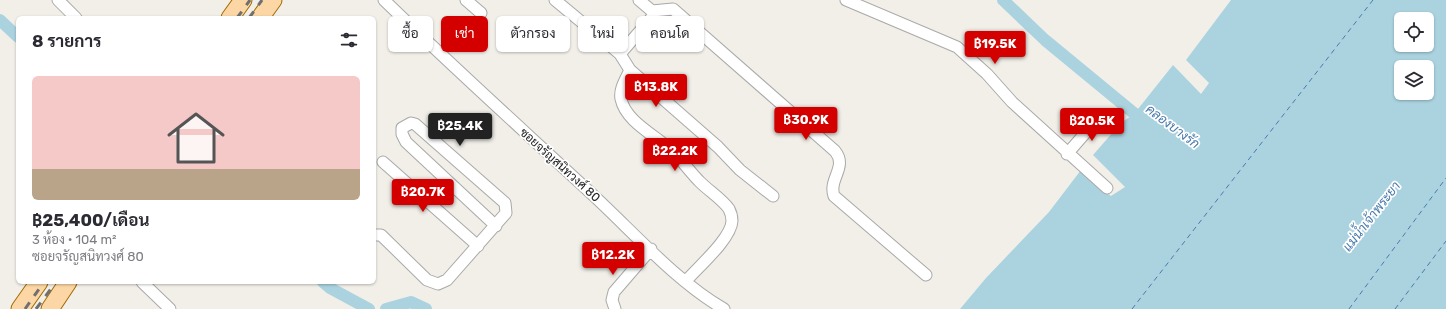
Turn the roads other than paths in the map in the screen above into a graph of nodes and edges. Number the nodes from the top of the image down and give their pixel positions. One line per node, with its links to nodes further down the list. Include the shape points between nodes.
1 (58, 0): 11 (street)
2 (243, 0): 12 (main road)
3 (273, 0): 13 (main road)
4 (384, 0): 24 (street, ซอยจรัญสนิทวงศ์ 80)
5 (466, 0): 10 (street)
6 (556, 0): 14 (street)
7 (639, 0): 9 (street)
8 (846, 0): 17 (street, via 957,47)
9 (652, 11): 14 (street, via 653,16 649,22); 25 (street, via 673,9 835,151 840,162 832,191 834,196)
10 (481, 13)
11 (74, 16)
12 (231, 16)
13 (261, 16)
14 (620, 54): 15 (street)
15 (630, 70): 20 (street, via 718,147 740,170); 26 (street, via 620,97 625,110 672,151 728,208 731,215 729,231)
16 (1101, 115): 17 (street)
17 (1067, 154): 19 (street)
18 (383, 162): 23 (street)
19 (1107, 188)
20 (773, 196)
21 (496, 226): 21 (street, via 506,213 505,203 415,124 405,125 402,134 406,142); 23 (street)
22 (376, 235): 23 (street, via 381,235 427,280 438,284 447,280)
23 (478, 246)
24 (651, 249): 26 (street, ซอยจรัญสนิทวงศ์ 80); 33 (street, via 614,292 612,300)
25 (926, 275)
26 (686, 281): 34 (street, ซอยจรัญสนิทวงศ์ 80)
27 (38, 284): 30 (main road)
28 (67, 284): 31 (main road)
29 (144, 284): 32 (street)
30 (20, 309)
31 (50, 309)
32 (170, 309)
33 (615, 309)
34 (724, 309)

